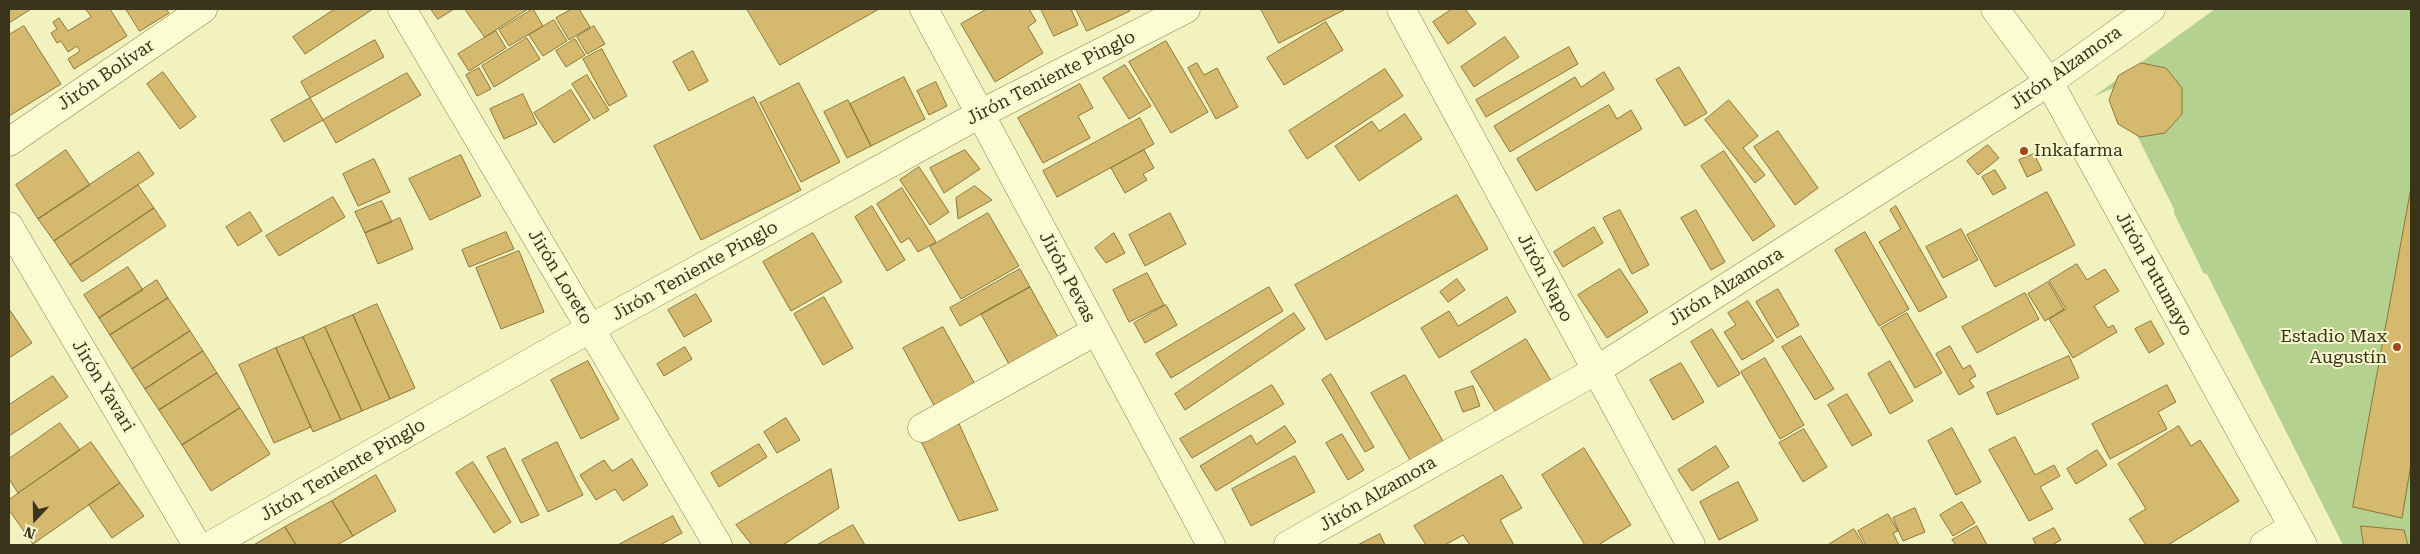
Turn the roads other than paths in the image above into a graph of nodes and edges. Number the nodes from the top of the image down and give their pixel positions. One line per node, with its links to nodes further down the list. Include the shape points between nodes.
1 (203, 9): 10 (street, Jirón Bolívar)
2 (402, 9): 12 (street, Jirón Loreto)
3 (924, 9): 9 (street, Jirón Pevas)
4 (1186, 9): 9 (street, Jirón Teniente Pinglo)
5 (1400, 9): 14 (street, Jirón Napo)
6 (1995, 9): 8 (street, Jirón Putumayo)
7 (2150, 9): 8 (street, Jirón Alzamora)
8 (2049, 82): 14 (street, Jirón Alzamora); 16 (street, Jirón Putumayo)
9 (980, 114): 12 (street, Jirón Teniente Pinglo); 13 (street, Jirón Pevas)
10 (9, 142)
11 (9, 226): 17 (street, Jirón Yavari)
12 (591, 328): 18 (street, Jirón Teniente Pinglo); 19 (street, Jirón Loreto)
13 (1096, 331): 15 (street); 20 (street, Jirón Pevas)
14 (1595, 371): 21 (street, Jirón Alzamora); 22 (street, Jirón Napo)
15 (922, 428)
16 (2298, 536): 23 (street)
17 (197, 545)
18 (211, 545)
19 (718, 545)
20 (1211, 545)
21 (1288, 545)
22 (1691, 545)
23 (2264, 545)

